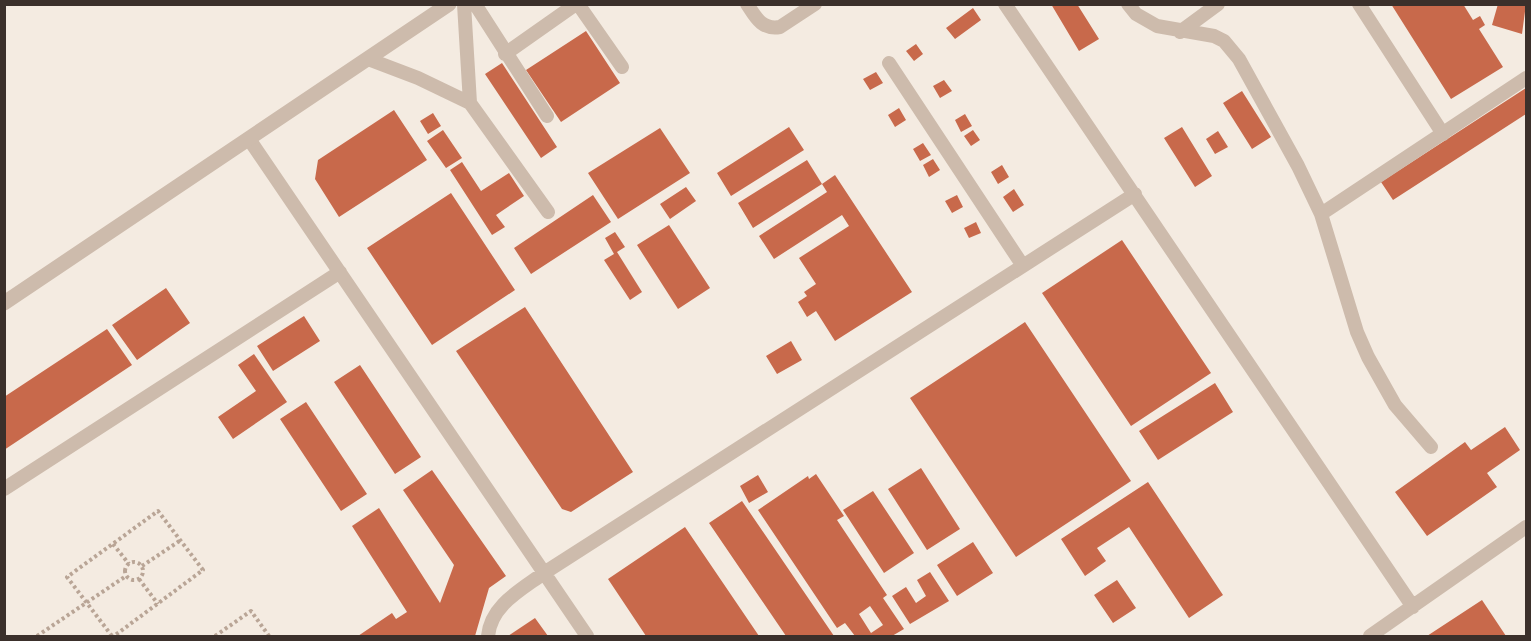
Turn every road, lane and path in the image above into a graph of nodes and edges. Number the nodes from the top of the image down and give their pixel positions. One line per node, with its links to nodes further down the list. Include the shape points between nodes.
1 (450, 4): 13 (street)
2 (465, 4): 17 (lane)
3 (475, 4): 12 (lane)
4 (577, 4): 12 (lane); 15 (lane)
5 (747, 4): 6 (lane, via 758,21 774,28)
6 (815, 4)
7 (1005, 4): 21 (lane)
8 (1128, 4): 11 (lane, via 1156,26)
9 (1218, 4): 11 (lane)
10 (1359, 4): 19 (lane)
11 (1180, 32): 23 (lane, via 1214,36 1233,49)
12 (505, 54): 18 (lane)
13 (368, 59): 17 (lane); 20 (street)
14 (889, 63): 24 (lane)
15 (622, 67)
16 (1527, 78): 19 (lane)
17 (470, 102): 22 (lane)
18 (547, 116)
19 (1443, 134): 23 (lane)
20 (249, 139): 25 (lane); 26 (street)
21 (1135, 194): 24 (lane); 39 (lane)
22 (548, 212)
23 (1321, 214): 27 (lane, via 1368,357 1395,405)
24 (1023, 266): 34 (lane)
25 (340, 272): 28 (lane); 34 (lane)
26 (4, 303)
27 (1431, 447)
28 (4, 489)
29 (1527, 528): 39 (lane)
30 (180, 540): 31 (path, via 158,511); 33 (path); 38 (path, via 203,570)
31 (113, 544): 32 (path); 37 (path, via 67,577)
32 (129, 564): 33 (path); 35 (path, via 125,567)
33 (142, 566): 36 (path)
34 (544, 573): 44 (lane, via 499,609); 45 (lane)
35 (126, 576): 36 (path); 37 (path)
36 (139, 579): 38 (path)
37 (87, 603): 40 (path); 41 (path)
38 (158, 604): 41 (path)
39 (1413, 607): 46 (lane)
40 (36, 636)
41 (113, 636)
42 (214, 636): 43 (path, via 251,611)
43 (269, 636)
44 (488, 636)
45 (587, 636)
46 (1370, 636)

